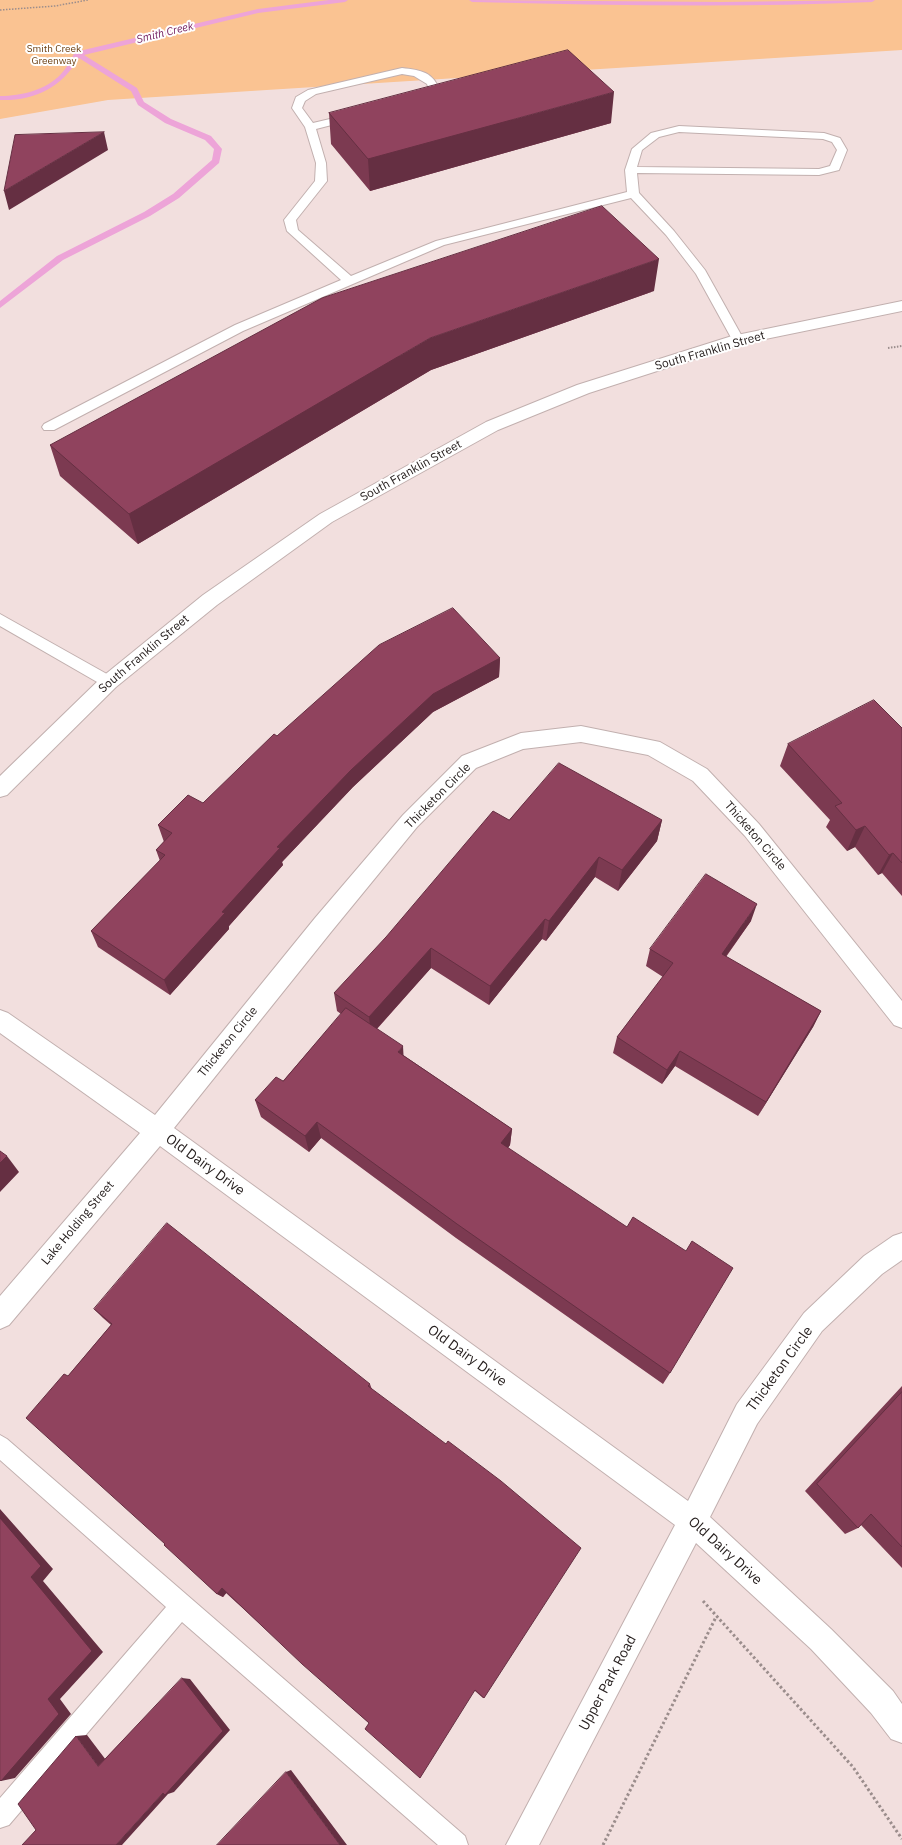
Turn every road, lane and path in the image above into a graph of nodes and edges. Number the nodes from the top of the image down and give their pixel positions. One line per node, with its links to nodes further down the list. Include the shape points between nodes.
1 (88, 0): 2 (path, via 36,9)
2 (0, 10)
3 (413, 103): 5 (lane, via 428,100 435,92 432,82 417,73 402,71 312,92 300,99 297,108)
4 (362, 115): 5 (lane)
5 (310, 127): 8 (lane, via 321,163 321,181 290,220 293,231)
6 (630, 170): 6 (lane, via 637,149 655,135 679,129 824,136 836,140 842,150 835,168 819,172); 7 (lane)
7 (634, 194): 8 (lane, via 440,243); 10 (lane, via 670,233 701,274)
8 (348, 281): 13 (lane, via 239,328)
9 (902, 306): 10 (street, South Franklin Street)
10 (738, 340): 15 (street, South Franklin Street, via 583,389 492,426 326,518 210,600)
11 (902, 346): 12 (path)
12 (888, 348)
13 (49, 427)
14 (0, 618): 15 (lane)
15 (109, 682): 16 (street, South Franklin Street)
16 (0, 789)
17 (902, 1018): 19 (street, Thicketon Circle, via 752,830 700,775 653,748 581,734 521,741 469,762 410,821)
18 (0, 1020): 19 (street, Old Dairy Drive)
19 (157, 1131): 21 (street, Lake Holding Street); 23 (street, Old Dairy Drive)
20 (902, 1245): 23 (street, Thicketon Circle, via 873,1265 814,1322 747,1414)
21 (0, 1316)
22 (0, 1446): 25 (lane)
23 (694, 1521): 27 (street, Old Dairy Drive, via 821,1639 882,1702); 31 (street, Upper Park Road)
24 (703, 1601): 26 (path)
25 (181, 1606): 28 (lane); 30 (lane)
26 (716, 1616): 29 (path, via 853,1767); 32 (path)
27 (902, 1728)
28 (0, 1816)
29 (902, 1839)
30 (456, 1845)
31 (522, 1845)
32 (603, 1845)

